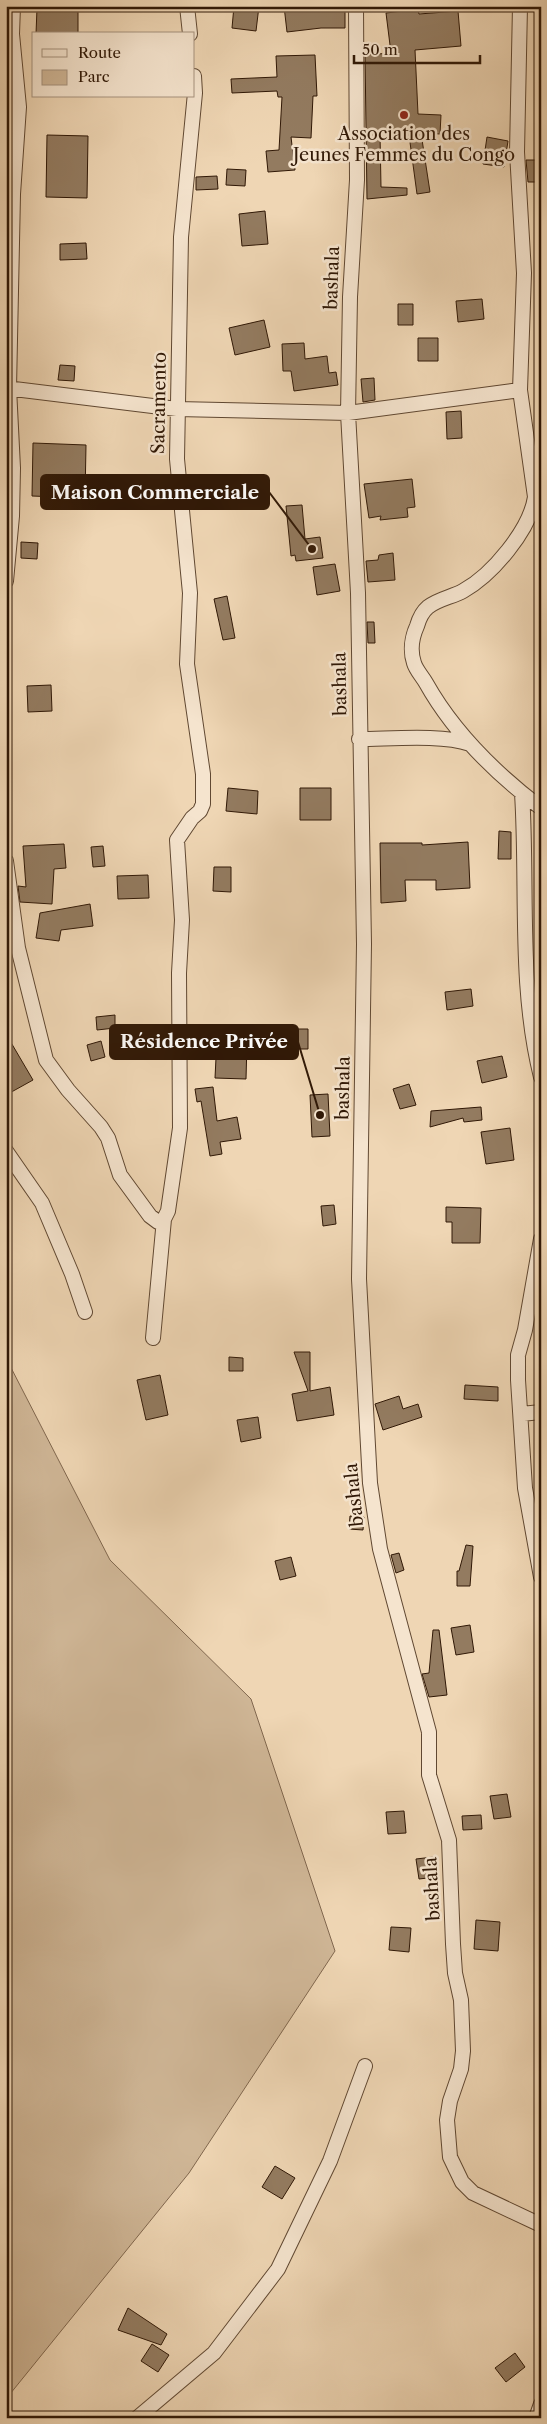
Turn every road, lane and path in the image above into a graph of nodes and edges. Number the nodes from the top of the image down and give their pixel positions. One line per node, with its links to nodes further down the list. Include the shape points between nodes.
1 (13, 6): 7 (street, via 12,34 19,106)
2 (187, 6): 5 (street)
3 (356, 6): 11 (street, bashala, via 357,180)
4 (520, 6): 9 (street, via 517,152 524,273)
5 (190, 32)
6 (195, 98): 10 (street, Sacramento, via 181,237)
7 (10, 192): 8 (street)
8 (8, 388): 10 (street); 13 (street, via 12,516)
9 (520, 390): 11 (street); 12 (street)
10 (177, 408): 11 (street); 21 (street, Sacramento, via 177,459 190,593 187,664 203,783 202,808 177,840 182,920 178,973 180,1128 168,1211)
11 (348, 413): 14 (street, bashala, via 358,593)
12 (538, 496): 15 (street, via 522,530 492,568 463,592 429,606 421,615 412,638 414,663 454,728)
13 (6, 582)
14 (359, 739): 15 (street, via 414,738 461,741); 29 (street, bashala, via 364,944 359,1279 370,1473 380,1549 429,1732 429,1776 448,1840 455,1973 462,2000 463,2032 461,2069 450,2101 447,2142 462,2182 473,2193)
15 (470, 745): 16 (street)
16 (522, 793): 17 (street); 19 (street, via 525,931 532,1042)
17 (541, 808)
18 (6, 861): 21 (street, via 18,948 46,1060 101,1127 120,1175 150,1216 158,1222)
19 (541, 1078)
20 (6, 1151): 23 (street, via 42,1203)
21 (164, 1219): 24 (street)
22 (541, 1239): 26 (street, via 518,1355)
23 (85, 1312)
24 (153, 1338)
25 (541, 1412): 26 (street)
26 (521, 1414): 27 (street, via 525,1488)
27 (541, 1577)
28 (365, 2066): 31 (street, via 330,2161 278,2269 214,2353)
29 (541, 2225)
30 (541, 2404): 32 (street)
31 (137, 2418)
32 (536, 2418)

